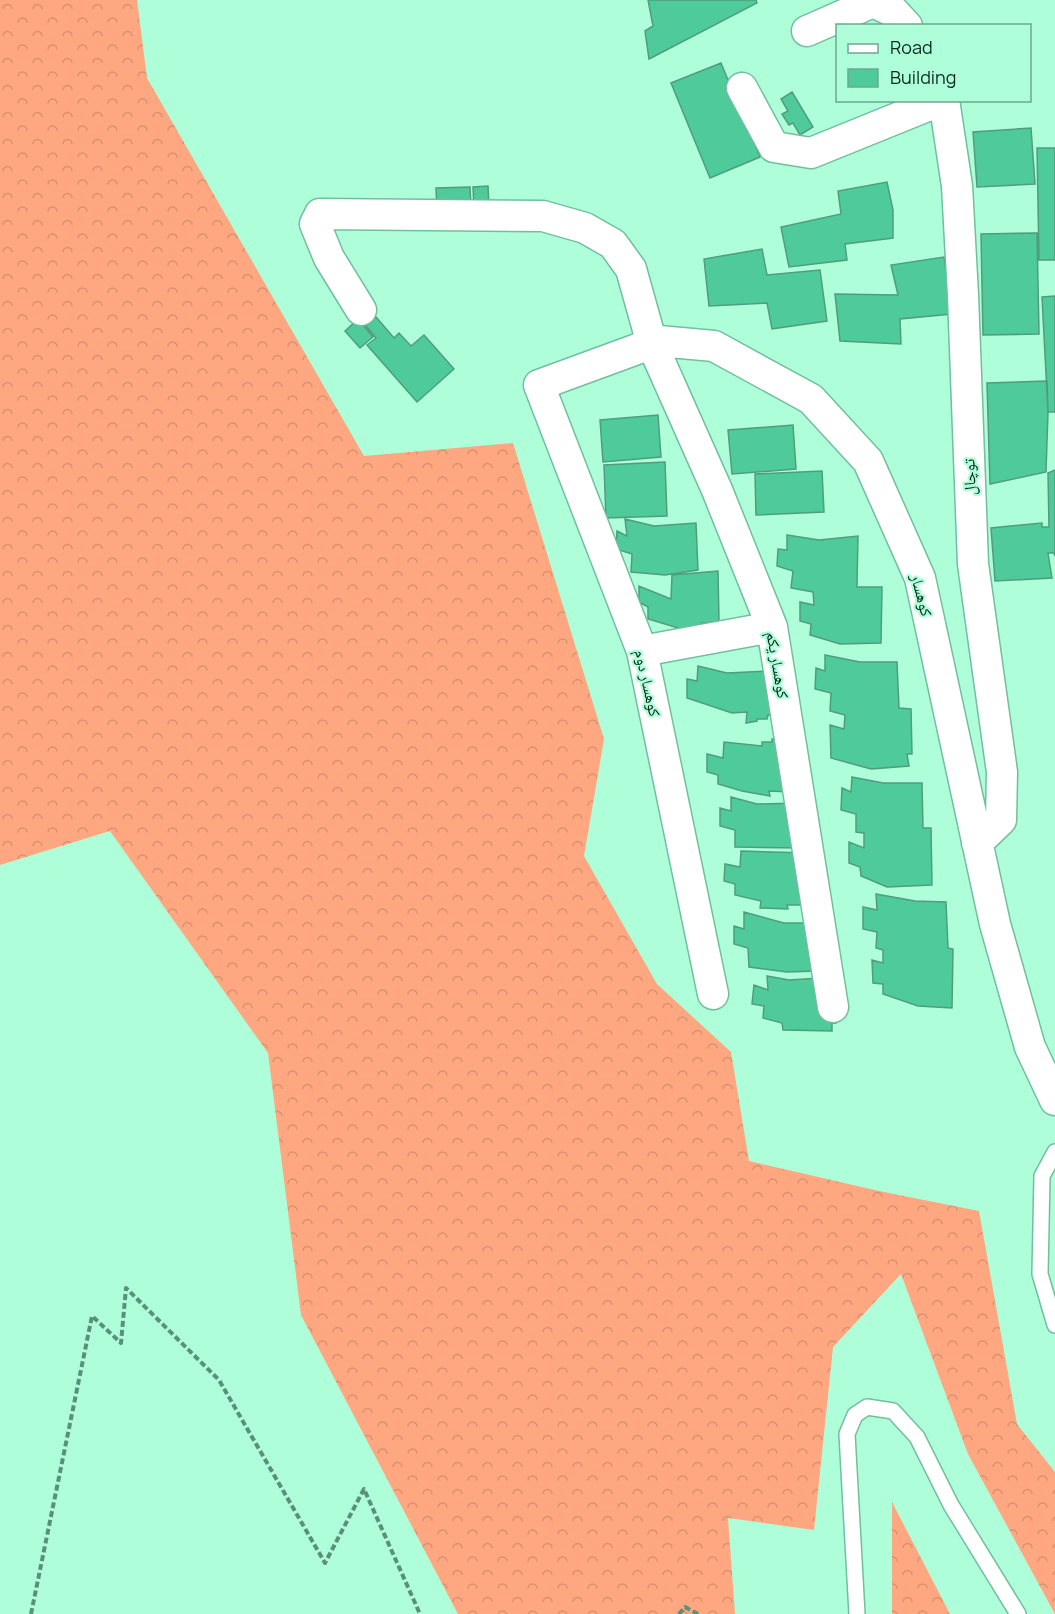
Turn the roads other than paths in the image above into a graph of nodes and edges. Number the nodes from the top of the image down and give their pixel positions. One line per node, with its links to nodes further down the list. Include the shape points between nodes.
1 (905, 24): 2 (street, via 894,12 873,2)
2 (807, 31)
3 (742, 88): 4 (street, توچال, via 774,147 811,153)
4 (938, 102)
5 (943, 102): 11 (street, توچال, via 957,186 972,564 1002,772 1001,820)
6 (361, 310): 7 (street, کوهسار یکم, via 329,258 315,224 320,214 543,216 585,228 613,244 631,269)
7 (652, 344): 8 (street, کوهسار); 9 (street, کوهسار یکم); 11 (street, کوهسار, via 659,341 714,346 763,372 811,399 868,461 920,578)
8 (539, 385): 10 (street, کوهسار دوم)
9 (772, 627): 10 (street); 13 (street, کوهسار یکم)
10 (642, 651): 12 (street, کوهسار دوم)
11 (977, 843): 14 (street, کوهسار, via 1030,1047)
12 (713, 994)
13 (833, 1007)
14 (1055, 1100)
15 (1055, 1152): 16 (lane, via 1042,1176 1040,1274)
16 (1055, 1325)
17 (857, 1614): 18 (lane, via 847,1434 855,1415 867,1407 893,1411 917,1437 951,1505)
18 (1018, 1614)

